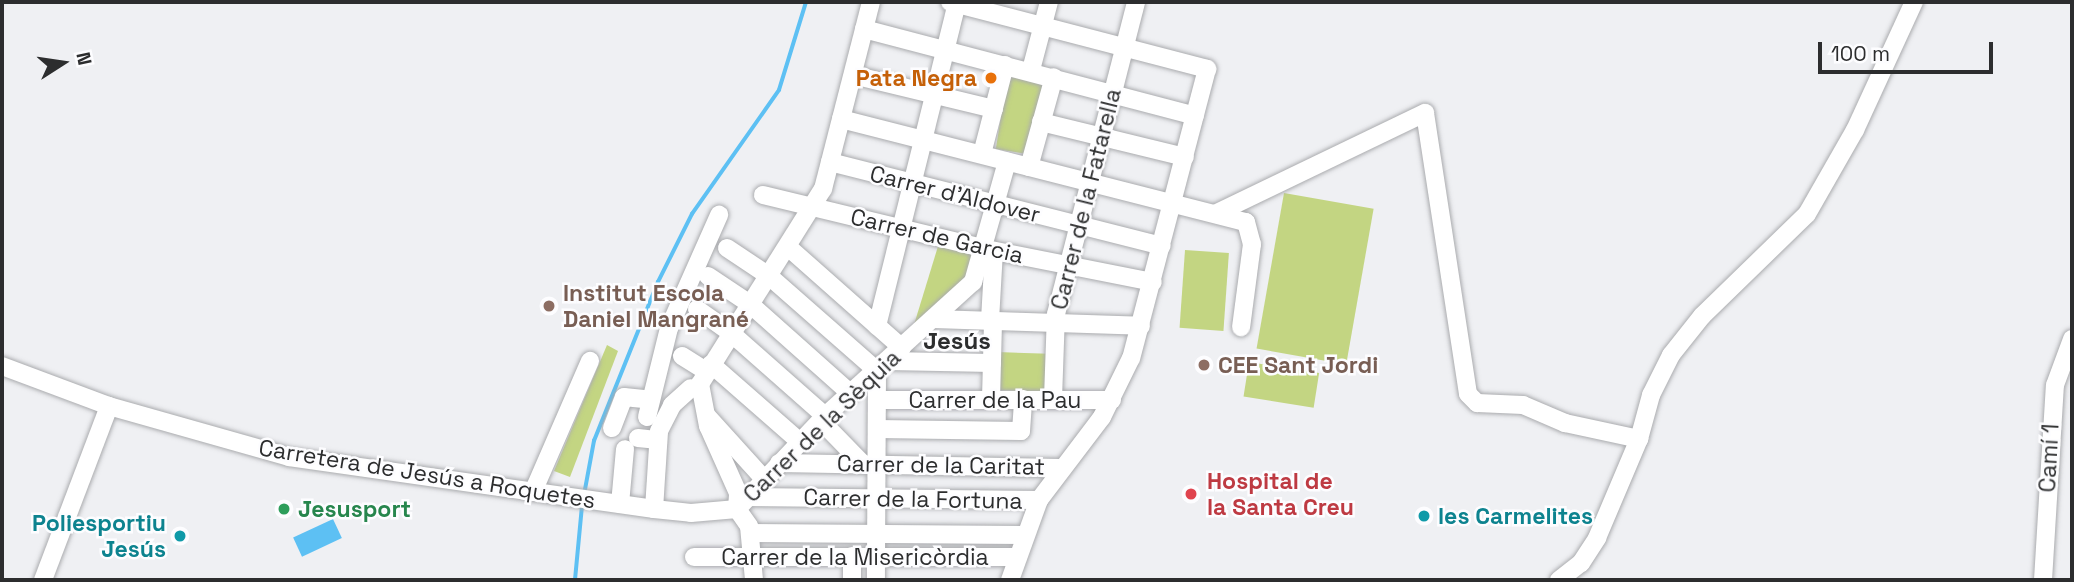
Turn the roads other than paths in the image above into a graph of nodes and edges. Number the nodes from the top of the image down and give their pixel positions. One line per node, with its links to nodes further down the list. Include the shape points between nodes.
1 (871, 2): 7 (street)
2 (955, 2): 6 (street); 9 (street)
3 (1049, 2): 6 (street)
4 (1914, 2): 74 (street, via 1855,130 1807,214 1702,316 1671,355 1651,395)
5 (1133, 3): 8 (street, Carrer de la Fatarella)
6 (1043, 24): 8 (street); 11 (street)
7 (864, 29): 9 (street); 12 (street)
8 (1125, 47): 14 (street, Carrer de la Fatarella); 17 (street, via 1207,69)
9 (948, 50): 10 (street); 15 (street)
10 (1005, 65): 11 (street); 16 (street)
11 (1031, 71): 13 (street)
12 (853, 75): 15 (street); 18 (street)
13 (1054, 76): 14 (street); 19 (street)
14 (1112, 94): 17 (street); 20 (street, Carrer de la Fatarella)
15 (936, 95): 16 (street); 21 (street)
16 (993, 108): 22 (street)
17 (1195, 116): 23 (street)
18 (841, 119): 21 (street); 24 (street)
19 (1041, 122): 20 (street); 26 (street)
20 (1101, 136): 23 (street); 27 (street, Carrer de la Fatarella)
21 (924, 139): 22 (street); 28 (street)
22 (982, 154): 25 (street)
23 (1185, 157): 30 (street)
24 (830, 162): 28 (street, Carrer d'Aldover); 32 (street)
25 (1007, 162): 26 (street); 31 (street)
26 (1029, 167): 27 (street)
27 (1089, 182): 30 (street); 35 (street, Carrer de la Fatarella)
28 (913, 184): 31 (street, Carrer d'Aldover); 36 (street)
29 (763, 195): 32 (street, Carrer de Garcia)
30 (1173, 204): 33 (street); 37 (street)
31 (997, 205): 35 (street, Carrer d'Aldover); 40 (street)
32 (814, 207): 36 (street, Carrer de Garcia); 38 (street)
33 (1217, 214): 52 (street, via 1246,222 1252,232); 74 (street, via 1426,113 1468,394 1477,403 1523,405 1565,423)
34 (719, 215): 72 (street, via 669,328 649,409 624,397)
35 (1079, 225): 37 (street, Carrer d'Aldover); 41 (street, Carrer de la Fatarella)
36 (901, 229): 40 (street, Carrer de Garcia); 50 (street)
37 (1162, 246): 44 (street)
38 (788, 247): 43 (street); 50 (street)
39 (727, 248): 43 (street)
40 (990, 250): 41 (street, Carrer de Garcia); 47 (street, Carrer de la Sèquia, via 973,282); 48 (street)
41 (1069, 265): 44 (street, Carrer de Garcia); 49 (street, Carrer de la Fatarella)
42 (708, 276): 45 (street)
43 (769, 276): 45 (street); 60 (street)
44 (1153, 282): 51 (street)
45 (750, 304): 53 (street); 63 (street)
46 (697, 309): 53 (street)
47 (934, 319): 48 (street); 55 (street, Carrer de la Sèquia)
48 (991, 320): 49 (street); 58 (street)
49 (1055, 322): 51 (street); 66 (street, Carrer de la Fatarella)
50 (877, 326): 55 (street)
51 (1141, 326): 68 (street)
52 (1241, 327)
53 (731, 333): 61 (street); 71 (street)
54 (2072, 339): 101 (street, Camí 1, via 2055,385)
55 (902, 348): 60 (street, Carrer de la Sèquia)
56 (682, 356): 61 (street)
57 (590, 360): 81 (street)
58 (992, 363): 60 (street); 64 (street)
59 (2, 366): 69 (street, Carretera de Jesús a Roquetes)
60 (883, 366): 63 (street, Carrer de la Sèquia); 67 (street)
61 (708, 367): 70 (street, via 700,384); 76 (street)
62 (691, 388): 75 (street)
63 (851, 394): 71 (street, Carrer de la Sèquia)
64 (991, 399): 65 (street, Carrer de la Pau); 67 (street, Carrer de la Pau)
65 (1023, 399): 66 (street, Carrer de la Pau); 73 (street, via 1021,431)
66 (1053, 399): 68 (street, Carrer de la Pau)
67 (877, 400): 73 (street)
68 (1112, 400): 79 (street)
69 (109, 406): 81 (street, Carretera de Jesús a Roquetes, via 289,457); 95 (street)
70 (705, 415): 80 (street); 84 (street)
71 (823, 419): 76 (street, Carrer de la Sèquia); 78 (street)
72 (612, 428)
73 (877, 429): 78 (street)
74 (1639, 439): 100 (street, via 1597,538 1581,563)
75 (640, 442): 85 (street); 86 (street)
76 (800, 442): 77 (street, Carrer de la Sèquia)
77 (779, 463): 78 (street, Carrer de la Caritat); 80 (street, Carrer de la Sèquia)
78 (870, 464): 79 (street, Carrer de la Caritat); 82 (street)
79 (1058, 471): 83 (street)
80 (763, 478): 84 (street, Carrer de la Sèquia)
81 (533, 492): 85 (street, Carretera de Jesús a Roquetes)
82 (878, 499): 83 (street, Carrer de la Fortuna); 84 (street, Carrer de la Fortuna); 88 (street)
83 (1039, 500): 89 (street)
84 (742, 503): 86 (street, Carretera de Jesús a Roquetes, via 691,513); 87 (street)
85 (620, 504): 86 (street, Carretera de Jesús a Roquetes)
86 (654, 509)
87 (750, 533): 88 (street); 93 (street)
88 (877, 534): 89 (street); 91 (street)
89 (1023, 535): 94 (street)
90 (852, 556): 91 (street, Carrer de la Misericòrdia); 93 (street, Carrer de la Misericòrdia); 97 (street)
91 (877, 556): 94 (street, Carrer de la Misericòrdia); 98 (street)
92 (694, 557): 93 (street, Carrer de la Misericòrdia)
93 (752, 557): 96 (street)
94 (1015, 557): 99 (street)
95 (43, 580)
96 (754, 580)
97 (852, 580)
98 (876, 580)
99 (1010, 580)
100 (1559, 580)
101 (2043, 580)

